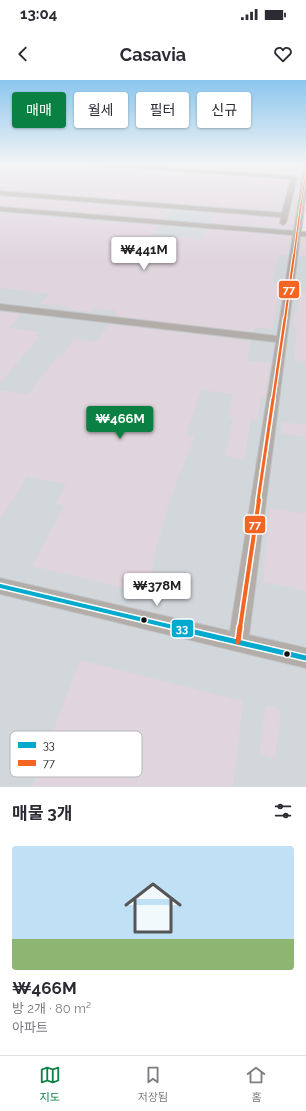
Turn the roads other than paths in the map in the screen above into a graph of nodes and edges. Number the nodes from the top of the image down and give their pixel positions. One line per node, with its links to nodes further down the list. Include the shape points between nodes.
1 (52, 197): 5 (street)
2 (289, 197): 5 (street)
3 (304, 202): 7 (street)
4 (0, 209): 6 (street)
5 (285, 215): 6 (street, via 283,224)
6 (269, 230): 7 (street)
7 (302, 233): 9 (street)
8 (0, 306): 9 (street)
9 (282, 340): 11 (street)
10 (0, 586): 11 (street)
11 (238, 642): 12 (street)
12 (306, 658)

